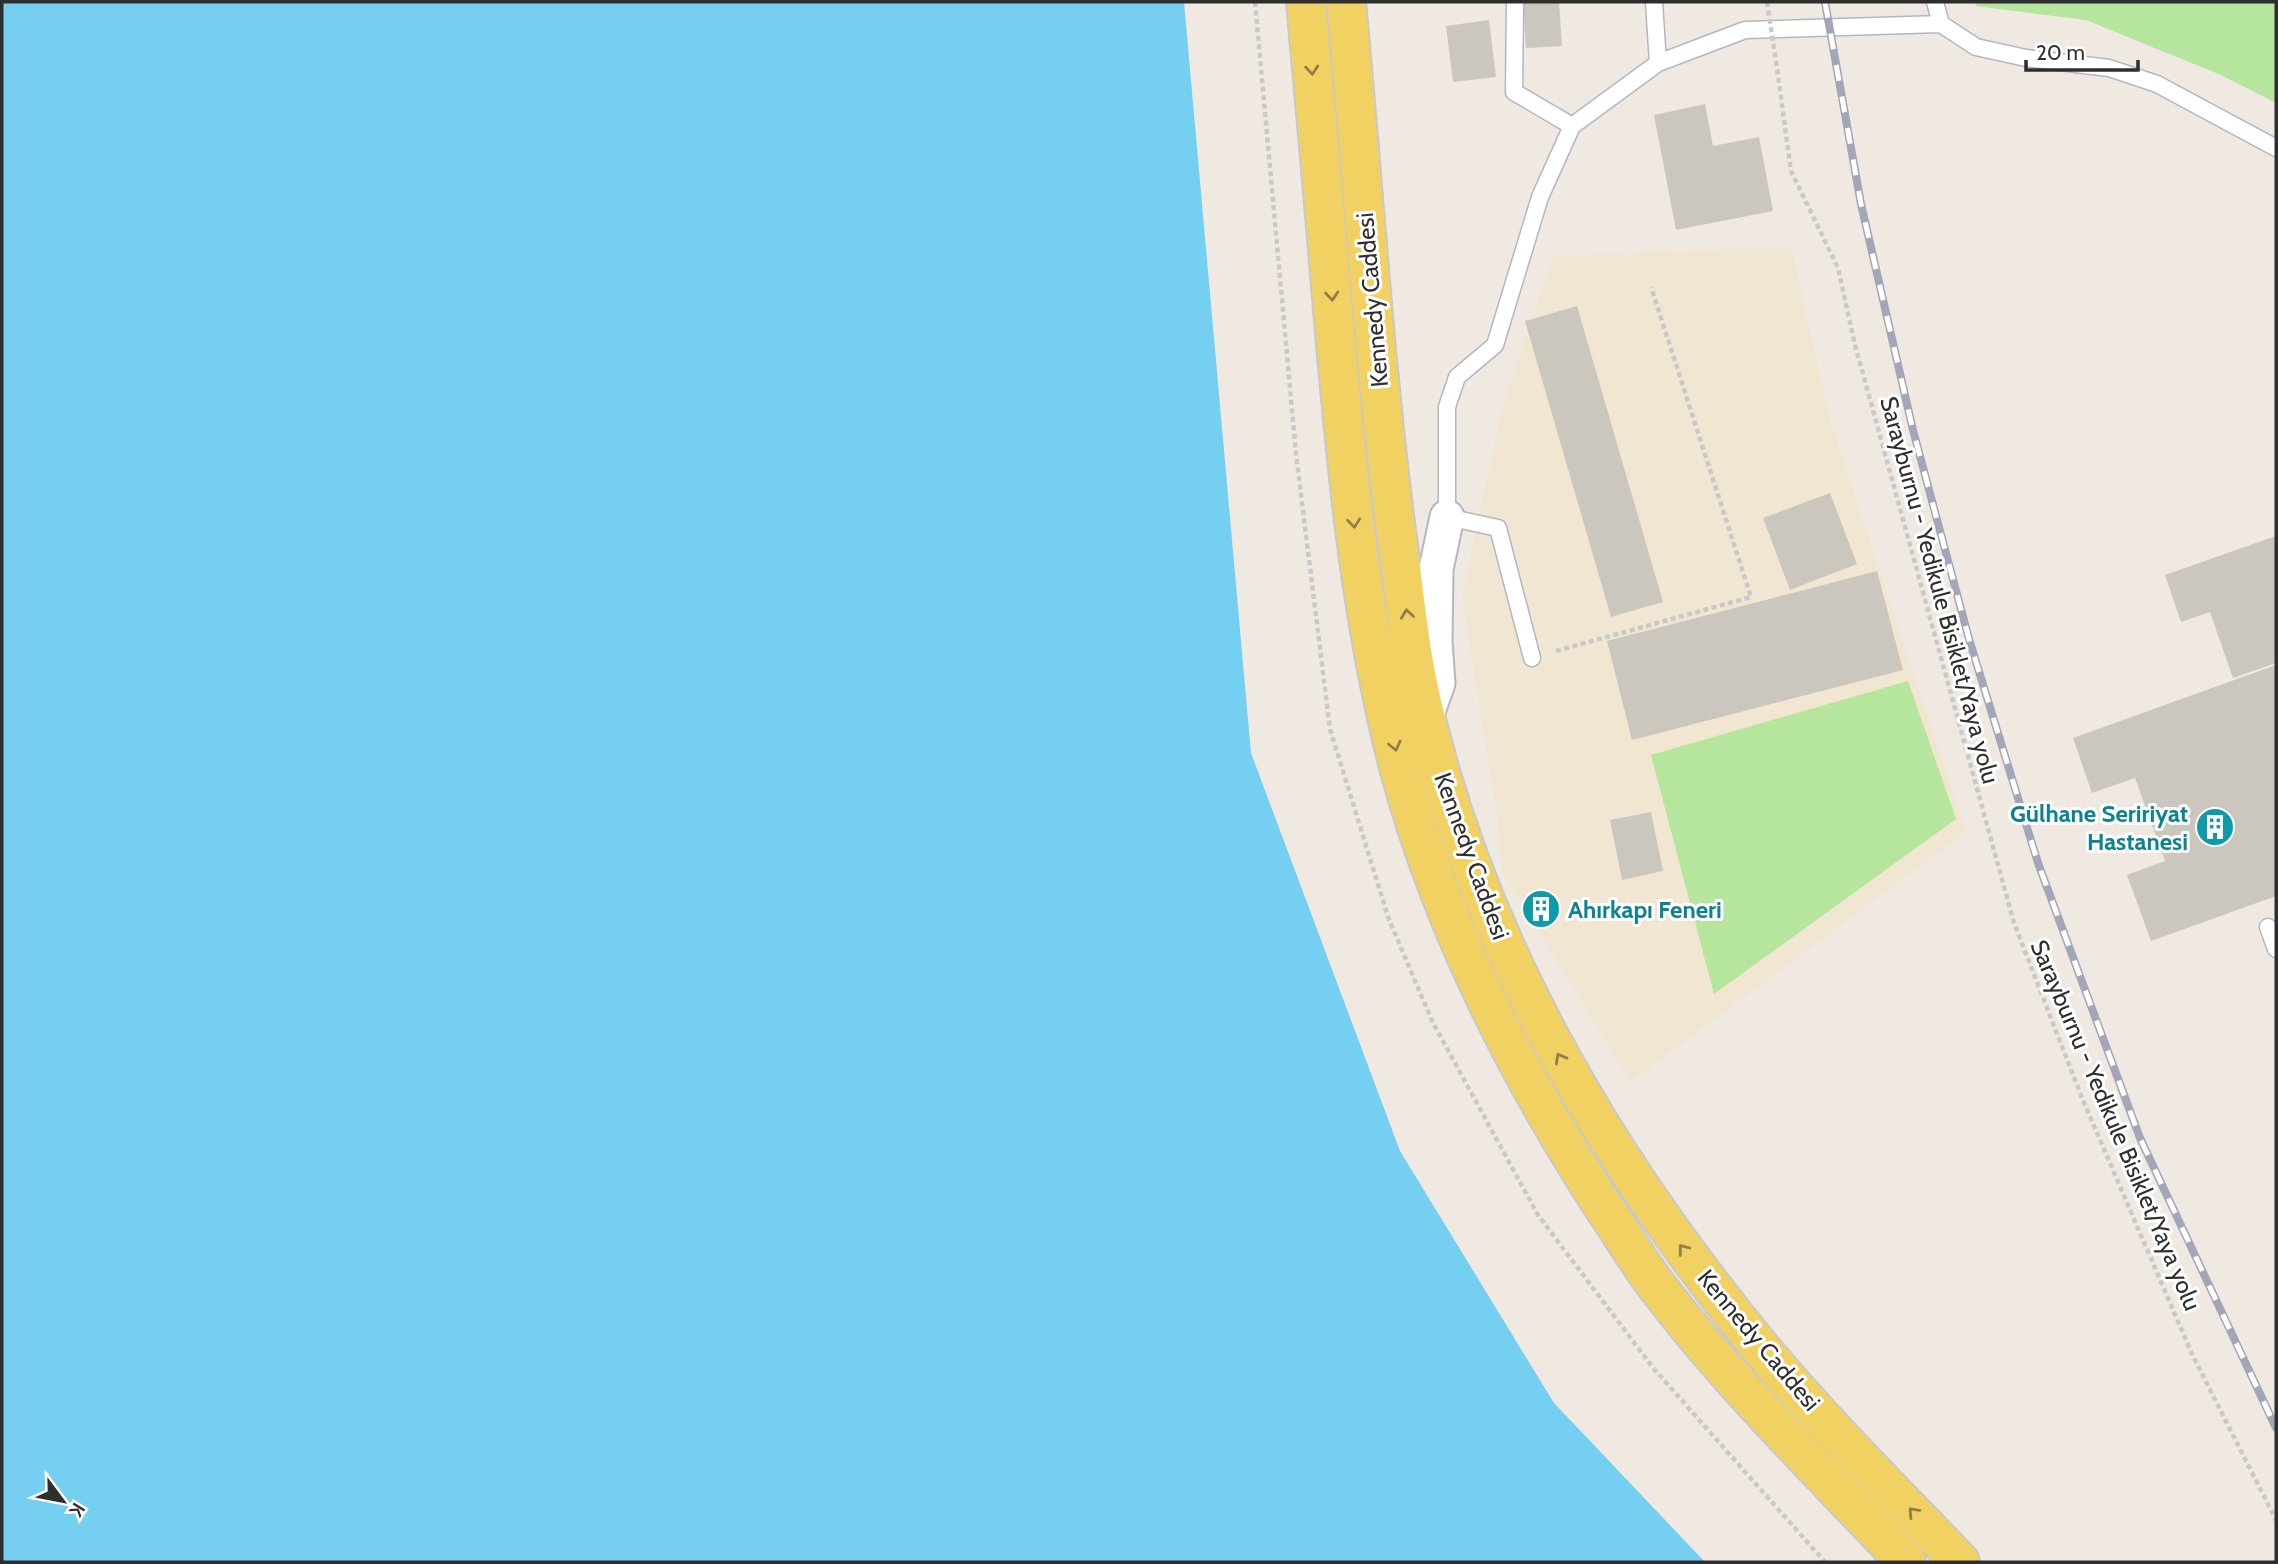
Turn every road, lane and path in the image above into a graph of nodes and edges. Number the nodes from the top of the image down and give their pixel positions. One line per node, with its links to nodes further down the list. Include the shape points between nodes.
1 (1306, 2): 18 (main road, Kennedy Caddesi, one-way to 18, via 1360,569 1399,767 1435,881 1510,1051 1560,1140 1655,1284 1733,1376)
2 (1346, 2): 14 (main road, Kennedy Caddesi, one-way to 2, via 1382,419)
3 (1515, 2): 9 (lane, via 1514,92)
4 (1654, 2): 8 (lane)
5 (1767, 2): 17 (path, Sarayburnu - Yedikule Bisiklet/Yaya yolu, bridge, via 1791,171 1838,268 2014,923 2082,1098 2192,1354)
6 (1935, 2): 7 (lane)
7 (1941, 24): 8 (lane, via 1745,30); 10 (lane, via 1976,47 2109,68 2157,84)
8 (1658, 64): 9 (lane)
9 (1572, 126): 12 (lane, via 1540,197 1495,345 1457,377 1447,407)
10 (2276, 148)
11 (1651, 287): 13 (path, via 1751,597)
12 (1447, 517): 13 (lane, via 1498,528); 14 (street, via 1437,569 1437,683)
13 (1532, 658)
14 (1426, 717): 19 (main road, Kennedy Caddesi, one-way to 14, via 1766,1354 1662,1222 1593,1118 1512,966 1470,861)
15 (2268, 927): 16 (lane)
16 (2276, 949)
17 (2276, 1520)
18 (1906, 1562)
19 (1959, 1562)

